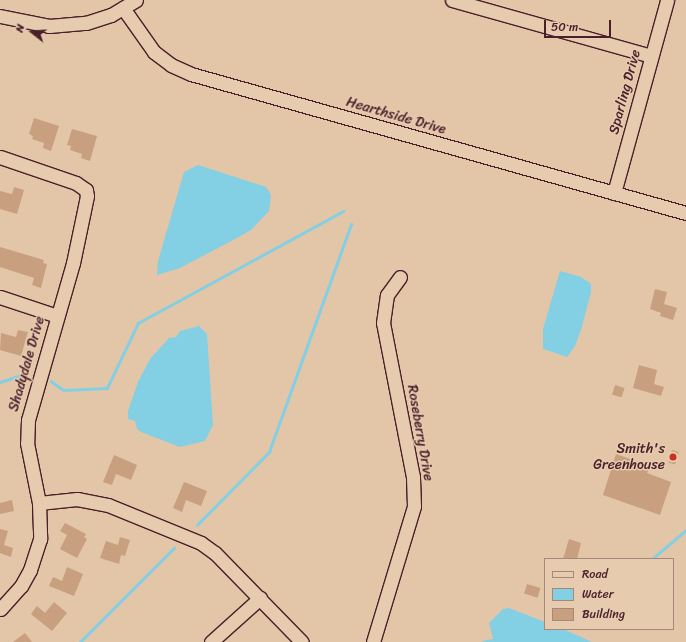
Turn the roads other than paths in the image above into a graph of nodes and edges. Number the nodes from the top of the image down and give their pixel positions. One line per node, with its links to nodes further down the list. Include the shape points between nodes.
1 (136, 0): 4 (street)
2 (452, 0): 6 (street)
3 (667, 0): 6 (street, Sparling Drive)
4 (123, 8): 5 (street, via 111,15 78,24 49,26); 8 (street, Hearthside Drive, via 154,52 171,65 191,74)
5 (0, 18)
6 (651, 56): 8 (street, Sparling Drive)
7 (0, 157): 12 (street, Shadydale Drive, via 76,183 86,190 82,223)
8 (614, 193): 9 (street, Hearthside Drive)
9 (686, 213)
10 (400, 277): 18 (street, Roseberry Drive, via 388,295 383,323 413,477 414,506)
11 (0, 297): 12 (street)
12 (57, 316): 13 (street, Shadydale Drive, via 28,420 27,442)
13 (39, 504): 14 (street, via 59,500 92,502 182,534 215,553); 15 (street, Shadydale Drive, via 40,539 36,554 21,586)
14 (260, 598): 16 (street); 17 (street)
15 (0, 608)
16 (211, 642)
17 (302, 642)
18 (373, 642)

